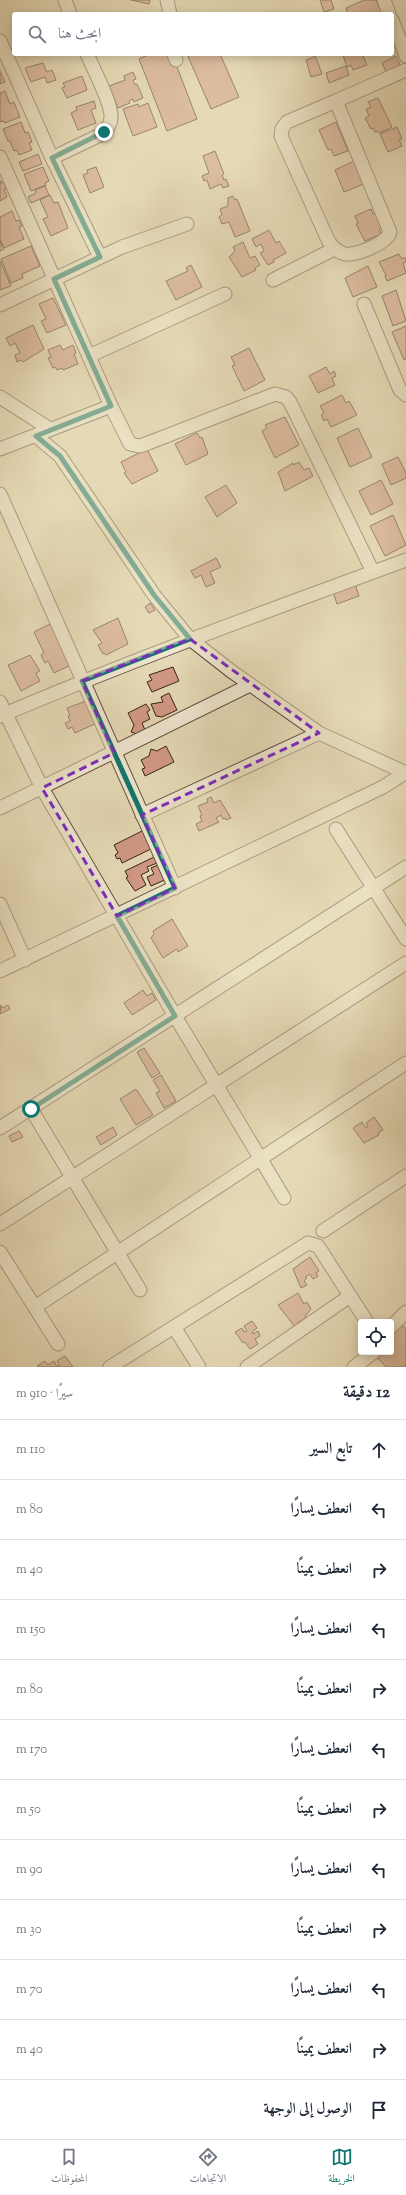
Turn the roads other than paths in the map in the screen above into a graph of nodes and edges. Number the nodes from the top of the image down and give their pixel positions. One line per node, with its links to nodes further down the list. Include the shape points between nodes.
1 (65, 0): 4 (street)
2 (167, 0): 5 (street)
3 (384, 0): 6 (street)
4 (69, 12)
5 (170, 12)
6 (389, 12)
7 (394, 25): 10 (street)
8 (0, 41): 14 (street)
9 (88, 56): 14 (street, via 110,109 111,122 100,135)
10 (406, 56)
11 (406, 70): 12 (street)
12 (336, 101): 16 (street, via 288,122 281,132); 16 (street, via 390,232 386,240 358,252 343,253)
13 (0, 157): 18 (street)
14 (52, 158): 17 (street)
15 (187, 224): 17 (street, via 144,238)
16 (334, 249): 19 (street)
17 (100, 257): 18 (street)
18 (54, 279): 22 (street); 23 (street)
19 (273, 280)
20 (225, 294): 23 (street)
21 (364, 304): 24 (street, via 400,390)
22 (0, 305)
23 (89, 356): 26 (street)
24 (406, 395)
25 (0, 397): 27 (street)
26 (111, 406): 27 (street); 32 (street, via 127,440 130,444 139,446 275,394 286,397)
27 (50, 429): 28 (street)
28 (36, 436): 29 (street); 33 (street, via 60,456 154,595)
29 (0, 449)
30 (0, 494): 34 (street)
31 (406, 560): 32 (street)
32 (373, 572): 33 (street)
33 (190, 639): 34 (street); 35 (street)
34 (82, 681): 36 (street); 38 (street)
35 (250, 685): 37 (street); 38 (street)
36 (2, 711): 40 (street)
37 (319, 733): 39 (street); 42 (street)
38 (114, 753): 40 (street); 42 (street)
39 (406, 773): 46 (street, via 383,787)
40 (42, 788): 41 (street); 48 (street)
41 (0, 808)
42 (142, 815): 46 (street)
43 (336, 829): 45 (street)
44 (406, 867): 45 (street)
45 (373, 887): 49 (street); 53 (street)
46 (175, 888): 48 (street)
47 (0, 904): 50 (street)
48 (117, 916): 50 (street); 53 (street)
49 (406, 939)
50 (25, 960): 52 (street)
51 (406, 963): 55 (street)
52 (0, 971)
53 (175, 1016): 55 (street); 56 (street)
54 (406, 1064): 58 (street)
55 (216, 1085): 58 (street); 60 (street)
56 (31, 1109): 57 (street); 60 (street)
57 (0, 1128)
58 (260, 1157): 61 (street); 65 (street)
59 (406, 1176): 63 (street)
60 (72, 1179): 62 (street); 65 (street)
61 (284, 1198)
62 (0, 1224)
63 (323, 1231)
64 (0, 1252): 68 (street)
65 (118, 1252): 66 (street); 68 (street)
66 (140, 1290)
67 (350, 1296): 70 (street); 72 (street, via 318,1246 308,1243); 77 (street)
68 (34, 1307): 73 (street)
69 (406, 1312): 71 (street)
70 (365, 1319)
71 (394, 1324)
72 (174, 1327): 75 (street); 76 (street)
73 (58, 1344)
74 (370, 1355): 78 (street)
75 (110, 1367)
76 (199, 1367)
77 (247, 1367)
78 (354, 1367)

